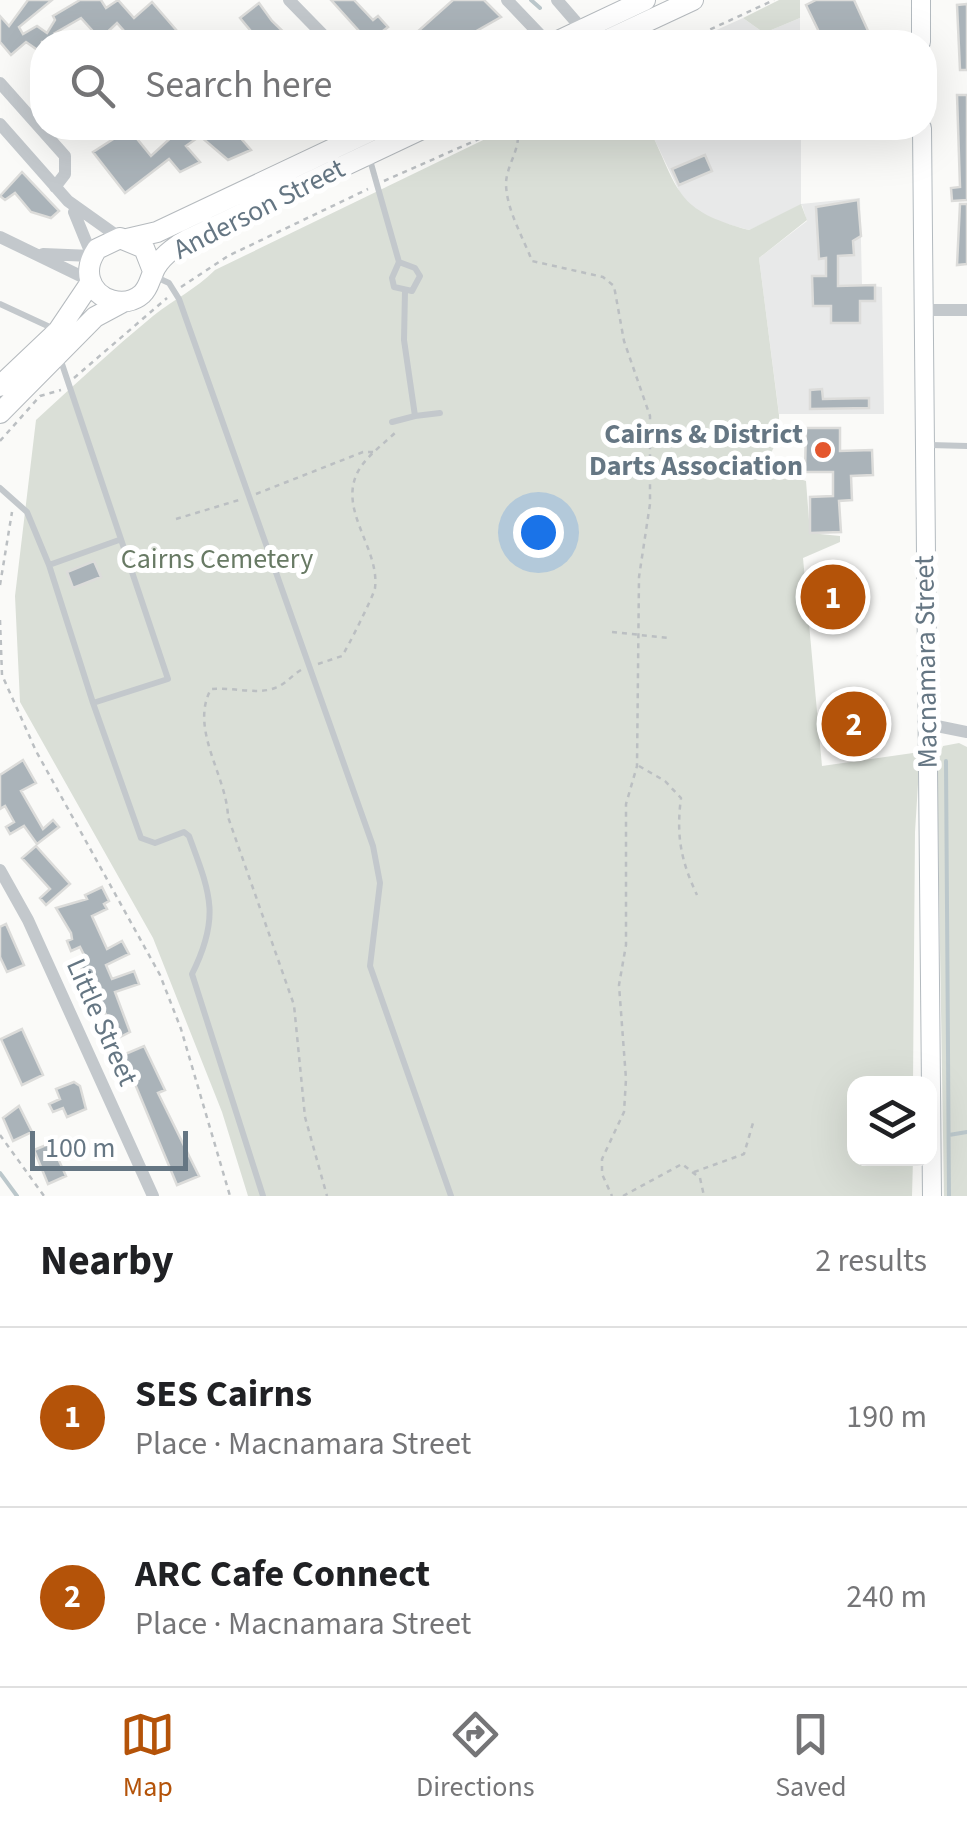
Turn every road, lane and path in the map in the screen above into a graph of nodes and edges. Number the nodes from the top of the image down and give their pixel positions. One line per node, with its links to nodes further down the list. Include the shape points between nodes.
1 (288, 0): 8 (street)
2 (507, 0): 9 (street)
3 (557, 0): 10 (street)
4 (645, 0): 10 (main road)
5 (692, 0): 11 (main road)
6 (774, 0): 12 (path)
7 (921, 0): 13 (street)
8 (318, 30)
9 (536, 30)
10 (582, 30)
11 (628, 30)
12 (709, 30)
13 (921, 30)
14 (0, 82): 15 (street)
15 (30, 116)
16 (0, 124): 25 (street)
17 (51, 140): 25 (street, via 65,156 65,174)
18 (352, 140): 28 (main road, Anderson Street, via 157,232)
19 (392, 140): 23 (main road, Anderson Street)
20 (477, 140): 24 (path)
21 (518, 140): 61 (path, via 506,181 532,262 604,277 614,286 624,341 650,416)
22 (922, 140): 38 (street, Macnamara Street)
23 (368, 154): 24 (lane); 32 (main road, Anderson Street, via 187,240)
24 (378, 184): 31 (lane); 35 (path, via 228,256)
25 (55, 187): 26 (street)
26 (68, 202): 28 (street); 30 (street)
27 (0, 236): 29 (street)
28 (124, 239): 30 (main road, via 104,243); 32 (main road, via 144,248)
29 (36, 253): 30 (street); 33 (street)
30 (92, 256): 33 (main road)
31 (400, 262): 34 (lane, via 392,278); 34 (lane, via 420,276 420,284)
32 (152, 274): 35 (lane); 36 (main road, via 144,293)
33 (91, 282): 36 (main road, via 106,298); 40 (main road)
34 (406, 291): 46 (lane, via 404,340)
35 (175, 292): 42 (path); 53 (lane)
36 (123, 302): 41 (main road, via 95,316)
37 (0, 304): 40 (lane)
38 (923, 310): 39 (street); 49 (street, Macnamara Street)
39 (967, 310)
40 (58, 331): 43 (main road)
41 (60, 356): 42 (lane); 44 (main road)
42 (68, 383): 48 (path, via 54,395 42,395); 56 (lane)
43 (0, 386)
44 (0, 413)
45 (440, 413): 46 (lane)
46 (415, 416): 47 (lane); 51 (path)
47 (392, 422)
48 (0, 441)
49 (924, 445): 50 (lane); 65 (street, Macnamara Street)
50 (967, 446)
51 (376, 452): 53 (path); 63 (path, via 352,489 373,562 372,602 342,656)
52 (0, 488): 54 (lane)
53 (248, 497): 55 (path); 63 (lane)
54 (14, 501): 57 (lane, via 27,512); 58 (path)
55 (176, 520)
56 (119, 540): 57 (lane); 64 (lane, via 168,678)
57 (49, 565): 64 (lane)
58 (0, 585)
59 (0, 620): 75 (path, via 2,675 36,751 160,976)
60 (612, 632): 61 (path)
61 (640, 635): 62 (path); 67 (path)
62 (669, 638)
63 (309, 666): 77 (path, via 262,692 211,689 204,720 228,818 294,1005 305,1117); 78 (lane, via 373,846 380,883 370,966)
64 (93, 703): 76 (lane, via 141,838 156,843 184,832 213,901 208,944 192,974)
65 (928, 724): 66 (street); 82 (street, Macnamara Street)
66 (967, 732)
67 (637, 766): 69 (path, via 682,798 676,830); 79 (path, via 626,804 626,945 619,985 624,1112 602,1159)
68 (1, 875): 74 (street, Little Street)
69 (697, 896)
70 (753, 1123): 72 (path, via 744,1154)
71 (0, 1136): 73 (path)
72 (692, 1173): 80 (path, via 682,1164); 81 (path)
73 (44, 1196)
74 (154, 1196)
75 (230, 1196)
76 (263, 1196)
77 (327, 1196)
78 (451, 1196)
79 (612, 1196)
80 (622, 1196)
81 (704, 1196)
82 (932, 1196)

